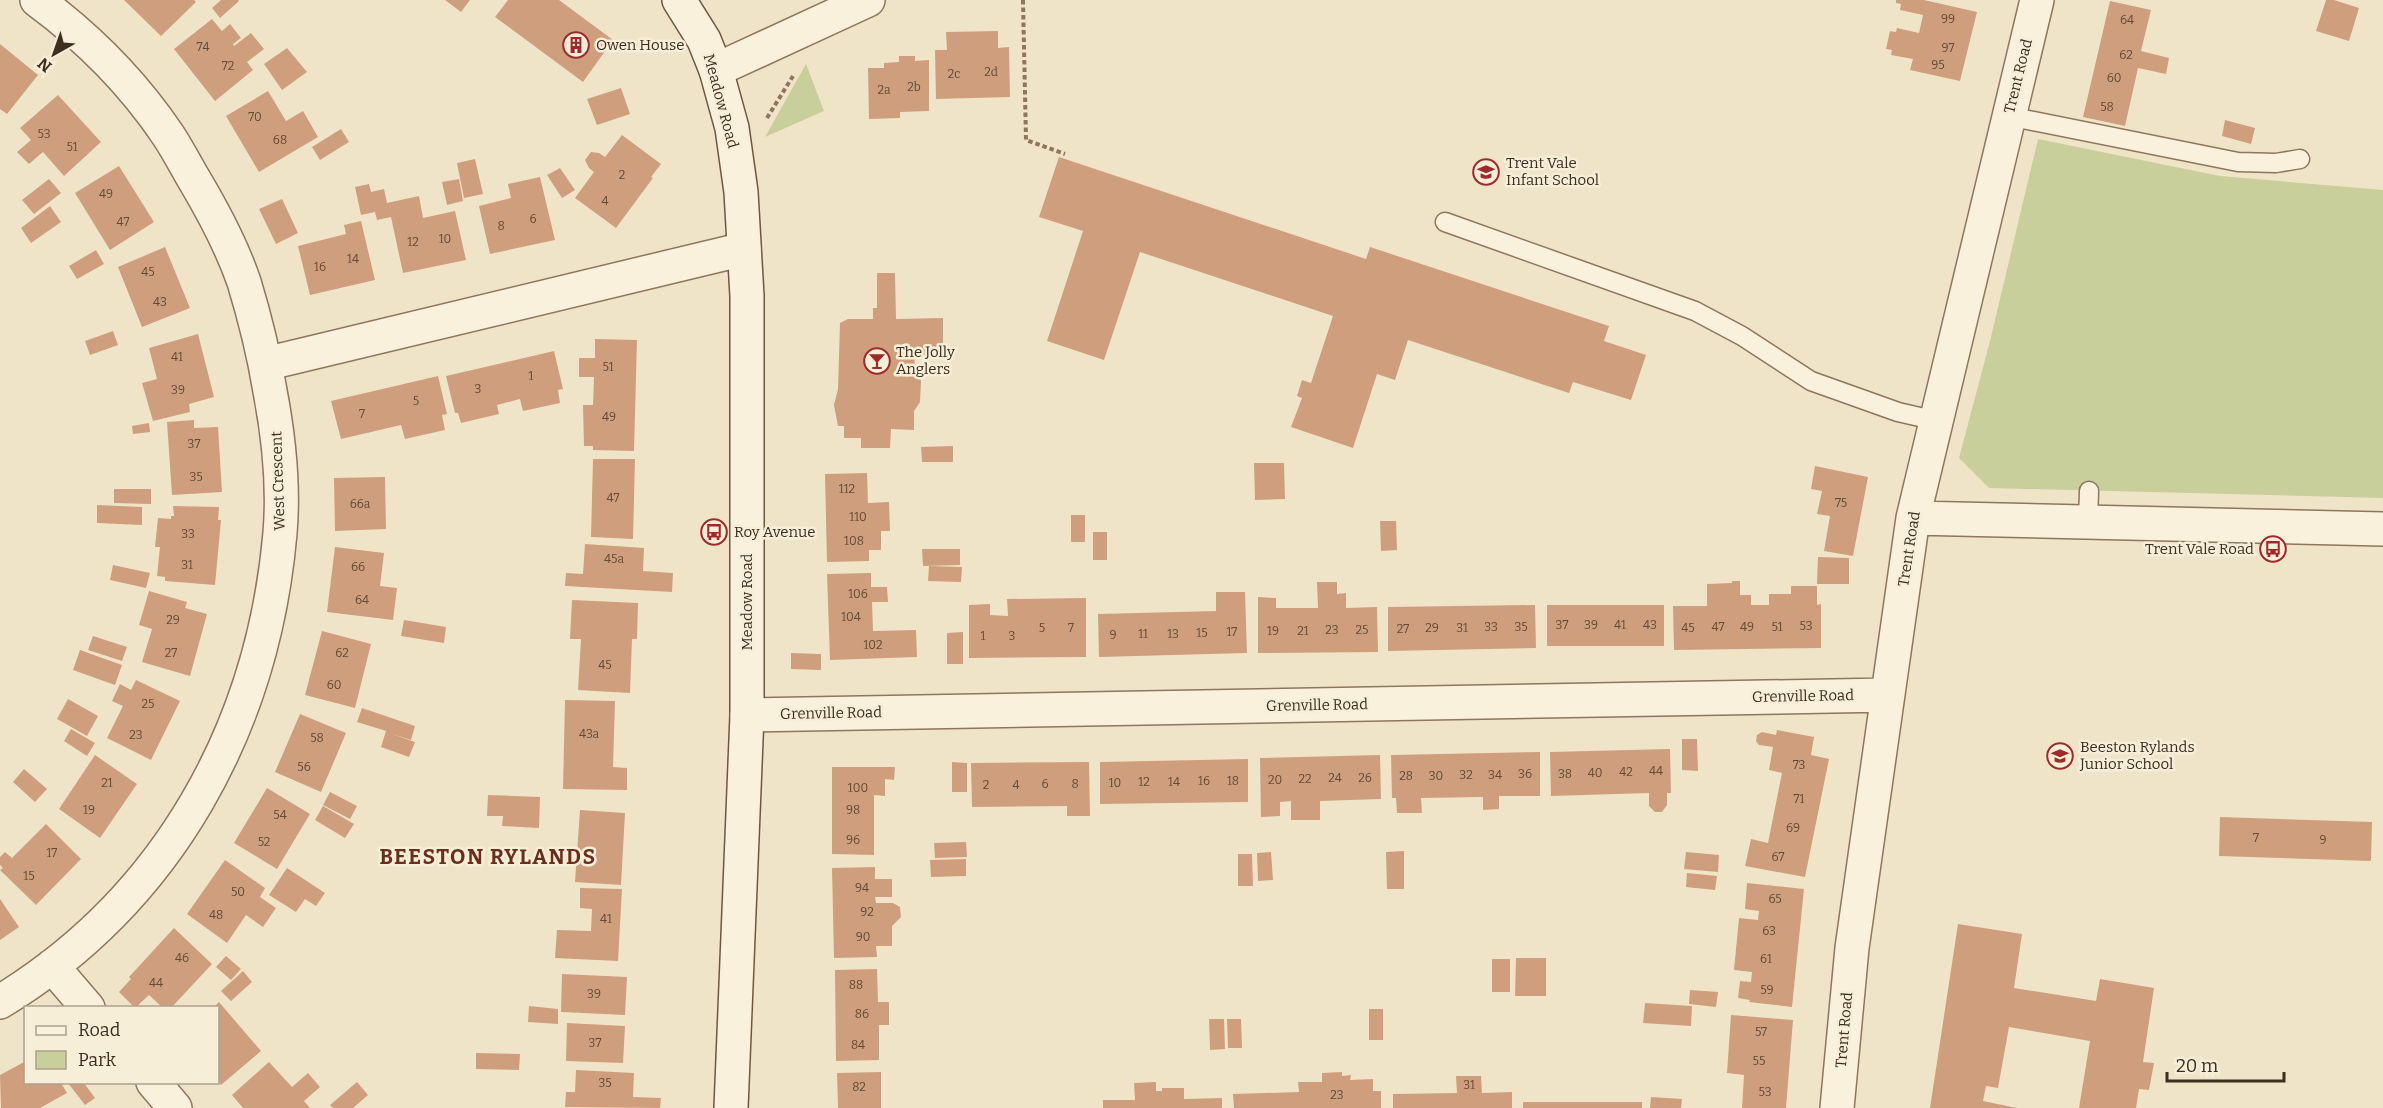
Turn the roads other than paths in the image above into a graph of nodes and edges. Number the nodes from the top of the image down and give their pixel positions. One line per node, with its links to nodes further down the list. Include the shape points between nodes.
1 (37, 0): 10 (street, West Crescent, via 95,49 168,134 225,236 243,282)
2 (679, 0): 5 (street, Meadow Road, via 704,40)
3 (868, 0): 5 (street)
4 (2037, 0): 6 (street, Trent Road)
5 (716, 70): 9 (street, Meadow Road, via 732,128)
6 (2008, 116): 7 (lane, via 2238,162); 11 (street, Trent Road)
7 (2300, 159)
8 (1445, 222): 11 (lane, via 1695,311 1811,381 1898,412)
9 (744, 249): 10 (street); 15 (street, Meadow Road)
10 (265, 364): 16 (street, West Crescent, via 277,429 280,531 262,649 247,696 224,752 159,860 86,939)
11 (1937, 421): 12 (street, Trent Road)
12 (1913, 518): 13 (street, via 2089,506); 14 (street, Trent Road)
13 (2383, 530)
14 (1887, 695): 15 (street, Grenville Road); 22 (street, Trent Road, via 1852,948)
15 (747, 715): 21 (street, Meadow Road)
16 (52, 966): 17 (street, West Crescent); 18 (street)
17 (0, 1002)
18 (86, 1006)
19 (154, 1084): 20 (street)
20 (175, 1108)
21 (731, 1108)
22 (1837, 1108)

